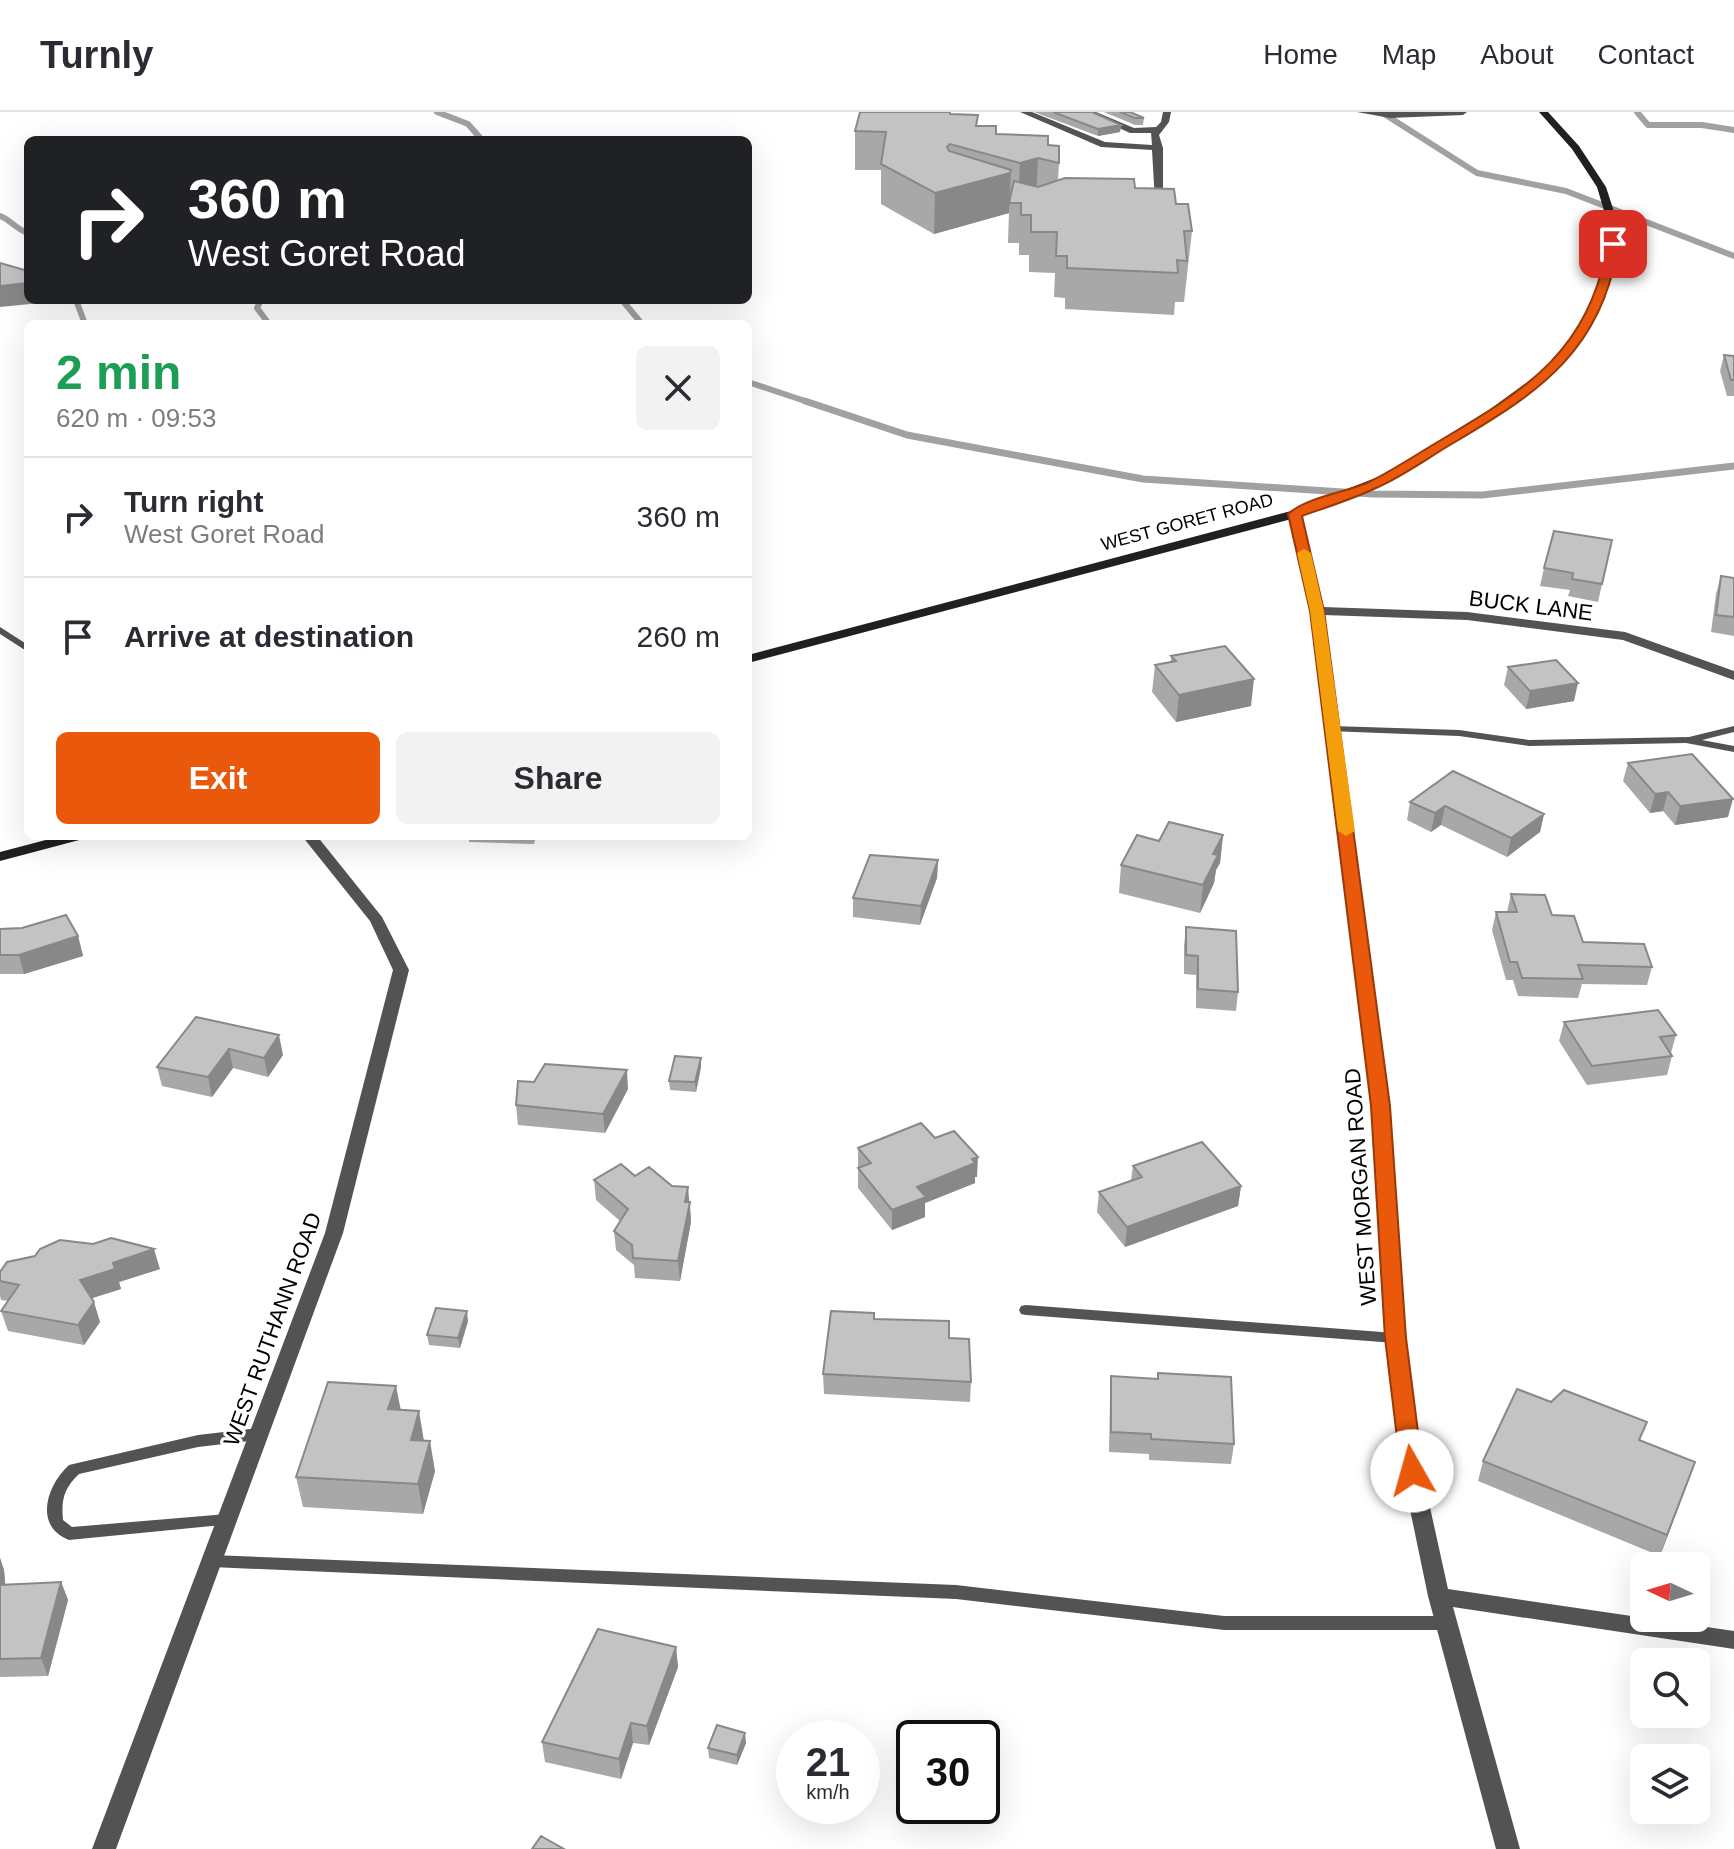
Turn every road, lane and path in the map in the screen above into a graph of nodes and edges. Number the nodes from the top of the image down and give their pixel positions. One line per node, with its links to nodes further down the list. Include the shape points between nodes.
1 (1024, 112): 8 (street, via 1094,142)
2 (1088, 112): 7 (street, via 1133,131)
3 (1167, 112): 7 (street)
4 (1361, 112): 5 (street)
5 (1463, 112)
6 (1543, 112): 12 (street, WEST GORET ROAD, via 1582,154 1612,219 1607,279 1594,311 1551,370 1514,402 1373,485)
7 (1158, 130): 8 (street)
8 (1158, 148): 9 (street)
9 (1158, 196): 10 (street); 11 (street)
10 (1144, 197)
11 (1173, 210)
12 (1295, 514): 13 (street, WEST MORGAN ROAD); 16 (street, WEST GORET ROAD)
13 (1317, 611): 17 (street, BUCK LANE, via 1467,616 1625,636); 18 (street, WEST MORGAN ROAD)
14 (0, 630): 15 (lane)
15 (24, 646)
16 (752, 658)
17 (1734, 676)
18 (1332, 729): 20 (lane, via 1459,733 1529,743); 26 (street, WEST MORGAN ROAD, via 1380,1106)
19 (1734, 729): 20 (lane)
20 (1686, 740): 21 (lane)
21 (1734, 749)
22 (63, 840): 24 (street)
23 (312, 840): 27 (street, WEST RUTHANN ROAD, via 377,920 401,970 334,1233)
24 (0, 857)
25 (1026, 1310): 26 (lane)
26 (1395, 1338): 30 (street, WEST MORGAN ROAD, via 1412,1471)
27 (259, 1434): 28 (street, WEST RUTHANN ROAD); 28 (lane, via 198,1441 74,1469 59,1482 52,1503 56,1523 69,1534)
28 (227, 1520): 29 (street, WEST RUTHANN ROAD)
29 (212, 1561): 31 (lane, via 956,1592 1224,1623); 33 (street, WEST RUTHANN ROAD)
30 (1439, 1596): 31 (street, WEST MORGAN ROAD); 32 (street)
31 (1446, 1623): 34 (street, WEST MORGAN ROAD)
32 (1734, 1640)
33 (104, 1849)
34 (1508, 1849)

